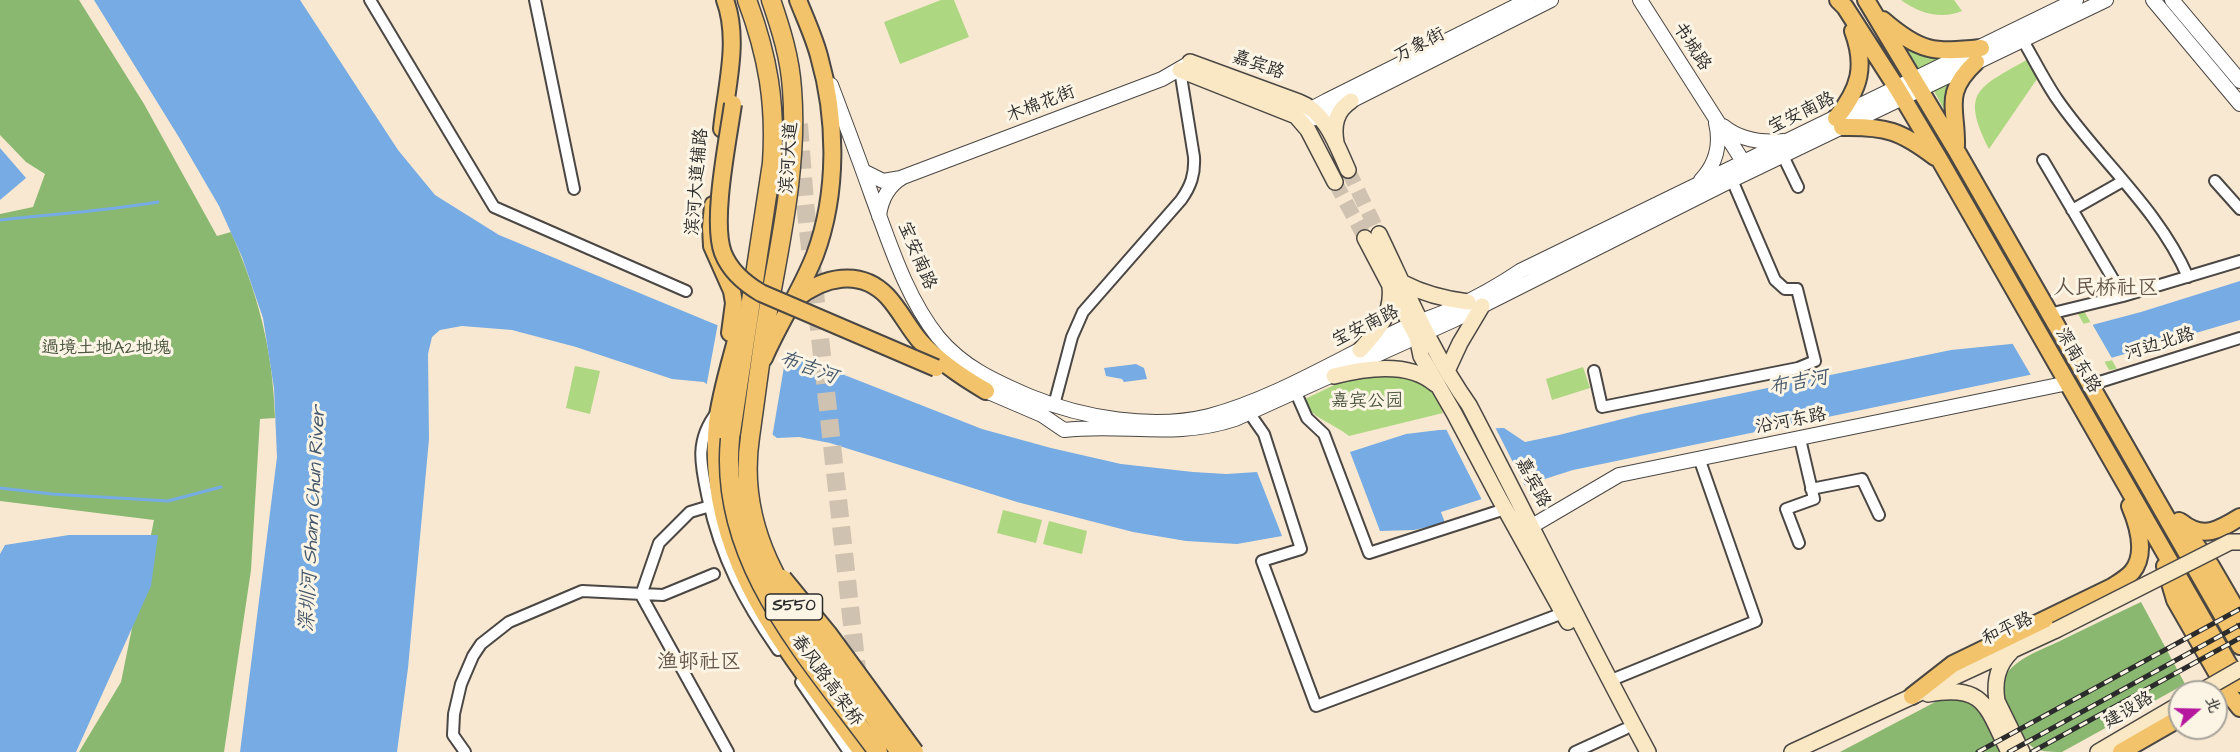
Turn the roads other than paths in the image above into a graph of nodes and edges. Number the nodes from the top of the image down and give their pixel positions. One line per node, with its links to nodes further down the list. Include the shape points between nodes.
1 (370, 0): 50 (street, via 494,207)
2 (535, 0): 42 (street)
3 (747, 0): 53 (highway, 滨河大道 / S550, via 766,61 774,106 772,163 757,266)
4 (771, 0): 55 (highway, 滨河大道 / S550, via 787,55 793,122)
5 (798, 0): 17 (main road)
6 (1528, 0): 26 (street, 万象街)
7 (1551, 0): 23 (street, 万象街)
8 (1640, 0): 25 (street, 书城路)
9 (2076, 0): 18 (street, 宝安南路)
10 (2106, 0): 16 (street, 宝安南路)
11 (2153, 0): 24 (street)
12 (2172, 0): 20 (street)
13 (1842, 4): 22 (main road, 深南东路); 27 (main road, via 1859,46 1860,68)
14 (1869, 5): 18 (main road, via 1900,34 1929,49); 21 (main road, 深南东路)
15 (727, 7): 53 (main road, 滨河大道辅路, via 731,51 712,246); 65 (main road, bridge, via 738,55 718,228 731,267 749,286 761,292)
16 (2022, 39): 18 (street, 宝安南路); 37 (street, via 2057,99)
17 (819, 54): 34 (street, 宝安南路); 55 (main road, via 830,113 829,198 815,255)
18 (1978, 55): 21 (street, 宝安南路); 29 (main road, via 1954,94)
19 (1185, 66): 26 (main road, 嘉宾路); 35 (street, 木棉花街); 67 (street, via 1194,157 1191,184 1083,312 1072,337)
20 (2240, 81)
21 (1917, 85): 22 (street, 宝安南路); 29 (main road, 深南东路)
22 (1900, 93): 27 (street, 宝安南路); 32 (main road, 深南东路)
23 (1351, 101): 26 (street, 万象街); 26 (main road, via 1339,112 1335,123 1345,163)
24 (2240, 104)
25 (1712, 113): 28 (street, 书城路, via 1728,130 1742,137); 33 (street, 书城路); 40 (street, 书城路, via 1718,136 1716,156 1708,173)
26 (1306, 116): 39 (main road)
27 (1839, 122): 28 (street, 宝安南路); 30 (street, 宝安南路); 32 (main road, via 1895,132)
28 (1789, 141): 33 (street, 宝安南路)
29 (1956, 150): 54 (main road, 深南东路)
30 (1783, 156): 36 (street, 宝安南路); 41 (street)
31 (2043, 160): 44 (street)
32 (1941, 162): 63 (main road, 深南东路)
33 (1744, 163): 40 (street, 宝安南路)
34 (863, 171): 35 (street, 木棉花街, via 883,181); 45 (street, 宝安南路)
35 (903, 177): 45 (street, 木棉花街, via 882,201)
36 (1732, 180): 52 (street, 宝安南路); 60 (street, via 1775,280 1785,289 1797,289 1815,361 1798,368 1602,407)
37 (2123, 181): 44 (street); 48 (street, via 2155,219)
38 (2215, 181): 43 (street)
39 (1335, 182)
40 (1695, 186): 52 (street, 宝安南路, via 1520,271)
41 (1798, 187)
42 (574, 189)
43 (2240, 208)
44 (2072, 210): 51 (street)
45 (879, 216): 67 (street, 宝安南路, via 913,297 953,353 994,381)
46 (1372, 236): 49 (main road, 嘉宾路)
47 (2240, 261): 48 (street)
48 (2188, 277): 51 (street)
49 (1396, 284): 52 (main road); 56 (main road, 嘉宾路); 58 (main road, via 1378,332)
50 (686, 291)
51 (2123, 296): 54 (street)
52 (1475, 304): 56 (street, 宝安南路); 59 (main road)
53 (743, 306): 73 (main road, 滨河大道辅路, via 720,404); 104 (highway, 春风路高架桥 / S550, bridge, via 729,470 734,512 744,546 783,623)
54 (2052, 318): 62 (main road, 深南东路)
55 (774, 320): 65 (main road, via 812,288 837,279 862,280 887,296 934,355); 82 (highway, 春风路高架桥 / S550, bridge, via 761,364 750,437 747,487)
56 (1419, 329): 58 (street, 宝安南路); 59 (main road, 嘉宾路); 61 (street, 宝安南路); 64 (main road, 嘉宾路, via 1421,356)
57 (2240, 338): 62 (street, 河边北路)
58 (1360, 350): 67 (street, 宝安南路, via 1248,403 1197,418 1120,419)
59 (1447, 371): 80 (main road, 嘉宾路)
60 (1594, 371)
61 (1334, 376): 64 (main road, via 1365,368 1386,369 1418,374); 66 (street, 宝安南路)
62 (2087, 379): 72 (main road, 深南东路)
63 (2065, 380): 69 (street, 沿河东路); 71 (main road, 深南东路)
64 (1438, 387): 75 (main road, 嘉宾路)
65 (986, 391): 68 (street, 宝安南路, via 1042,415 1064,430 1093,426 1140,431 1187,429)
66 (1296, 393): 68 (street, 宝安南路); 75 (street, via 1306,418 1324,434 1369,553)
67 (1054, 405)
68 (1250, 414): 87 (street, via 1264,434 1301,549 1262,561 1316,706)
69 (1800, 439): 70 (street, 沿河东路); 74 (street)
70 (1699, 458): 80 (street, 沿河东路, via 1612,477); 93 (street, via 1756,621)
71 (2110, 458): 81 (main road, 深南东路); 95 (main road, via 2137,527 2140,551 2132,572 2112,587 1953,664)
72 (2142, 476): 79 (main road); 89 (main road, 深南东路)
73 (712, 488): 76 (street); 103 (main road, 滨河大道辅路, via 754,597)
74 (1811, 489): 77 (street, via 1862,479); 84 (street, via 1814,499 1786,508)
75 (1502, 504): 87 (main road, 嘉宾路)
76 (710, 506): 86 (street, via 690,513 659,543); 102 (street, via 725,556 744,598)
77 (1879, 515)
78 (2240, 517): 79 (main road, via 2204,532)
79 (2177, 519): 88 (main road)
80 (1532, 526): 93 (main road, 嘉宾路)
81 (2157, 538): 94 (main road, 深南东路); 96 (main road, via 2175,600)
82 (760, 541): 105 (highway, 春风路高架桥 / S550, bridge, via 794,607); 106 (main road, bridge)
83 (2240, 542): 90 (main road, 和平路, bridge, via 2230,542)
84 (1799, 543)
85 (714, 574): 86 (street, via 663,595)
86 (642, 595): 100 (street, via 582,591 509,622 481,644 461,684 454,714 453,735); 101 (street)
87 (1563, 613): 99 (main road, 嘉宾路)
88 (2240, 616)
89 (2240, 646)
90 (2016, 648): 95 (main road, 和平路); 112 (main road, via 2001,666 1996,692)
91 (2240, 669): 92 (main road, bridge)
92 (2221, 680)
93 (1610, 681): 109 (main road, 嘉宾路)
94 (2240, 684)
95 (1912, 696): 110 (main road, 和平路); 111 (main road, via 1959,690 1975,696 1988,711)
96 (2240, 709)
97 (2168, 711): 113 (main road, 建设路)
98 (2168, 725): 114 (main road)
99 (1625, 729): 107 (street); 108 (main road, 嘉宾路)
100 (465, 752)
101 (728, 752)
102 (849, 752)
103 (862, 752)
104 (878, 752)
105 (900, 752)
106 (915, 752)
107 (1575, 752)
108 (1637, 752)
109 (1648, 752)
110 (1792, 752)
111 (2008, 752)
112 (2022, 752)
113 (2098, 752)
114 (2121, 752)

